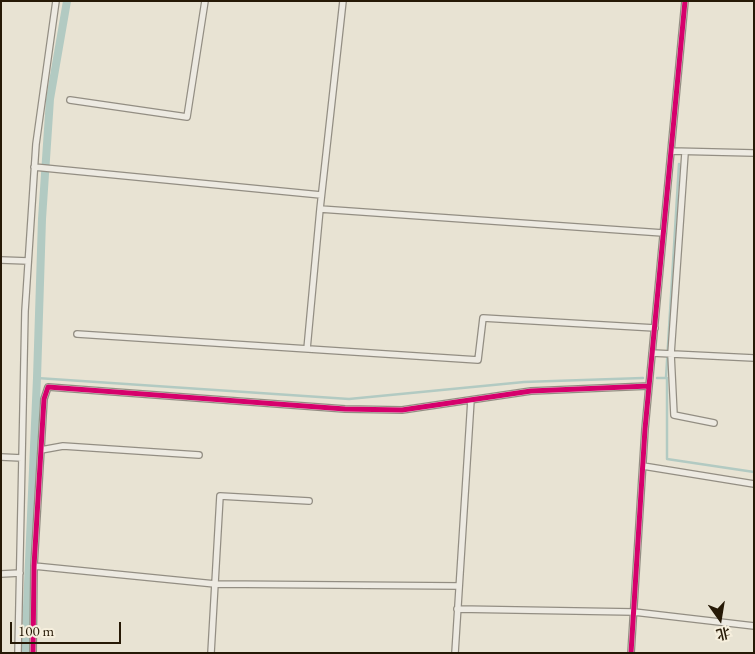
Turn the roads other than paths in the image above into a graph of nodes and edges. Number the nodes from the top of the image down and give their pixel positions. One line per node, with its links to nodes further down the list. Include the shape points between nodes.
1 (56, 1): 9 (street)
2 (205, 1): 5 (street, via 187,117)
3 (342, 1): 10 (street)
4 (685, 1): 6 (street)
5 (70, 100)
6 (671, 152): 7 (street); 12 (street)
7 (685, 152): 8 (street); 19 (street)
8 (754, 153)
9 (34, 167): 10 (street); 14 (street)
10 (321, 195): 11 (street)
11 (320, 209): 12 (street); 17 (street)
12 (663, 233): 15 (street)
13 (1, 260): 14 (street)
14 (28, 261): 27 (street)
15 (655, 328): 17 (street, via 483,318 478,360); 18 (street)
16 (77, 334): 17 (street)
17 (307, 349)
18 (652, 354): 19 (street); 21 (street)
19 (671, 354): 20 (street); 23 (street, via 674,415)
20 (754, 358)
21 (649, 386): 22 (street, via 532,391); 28 (street)
22 (471, 400): 24 (street, via 402,410 345,410 48,387 44,399); 35 (street)
23 (714, 423)
24 (41, 450): 25 (street, via 63,446); 31 (street)
25 (199, 454)
26 (1, 457): 27 (street)
27 (22, 458): 32 (street)
28 (643, 466): 29 (street); 37 (street)
29 (754, 484)
30 (309, 501): 34 (street, via 220,496)
31 (34, 566): 34 (street); 40 (street)
32 (20, 573): 33 (street); 39 (street)
33 (1, 574)
34 (215, 584): 35 (street); 41 (street)
35 (459, 586): 36 (street)
36 (457, 609): 37 (street); 42 (street)
37 (634, 612): 38 (street); 43 (street)
38 (754, 626)
39 (18, 653)
40 (33, 653)
41 (210, 653)
42 (455, 653)
43 (631, 653)

